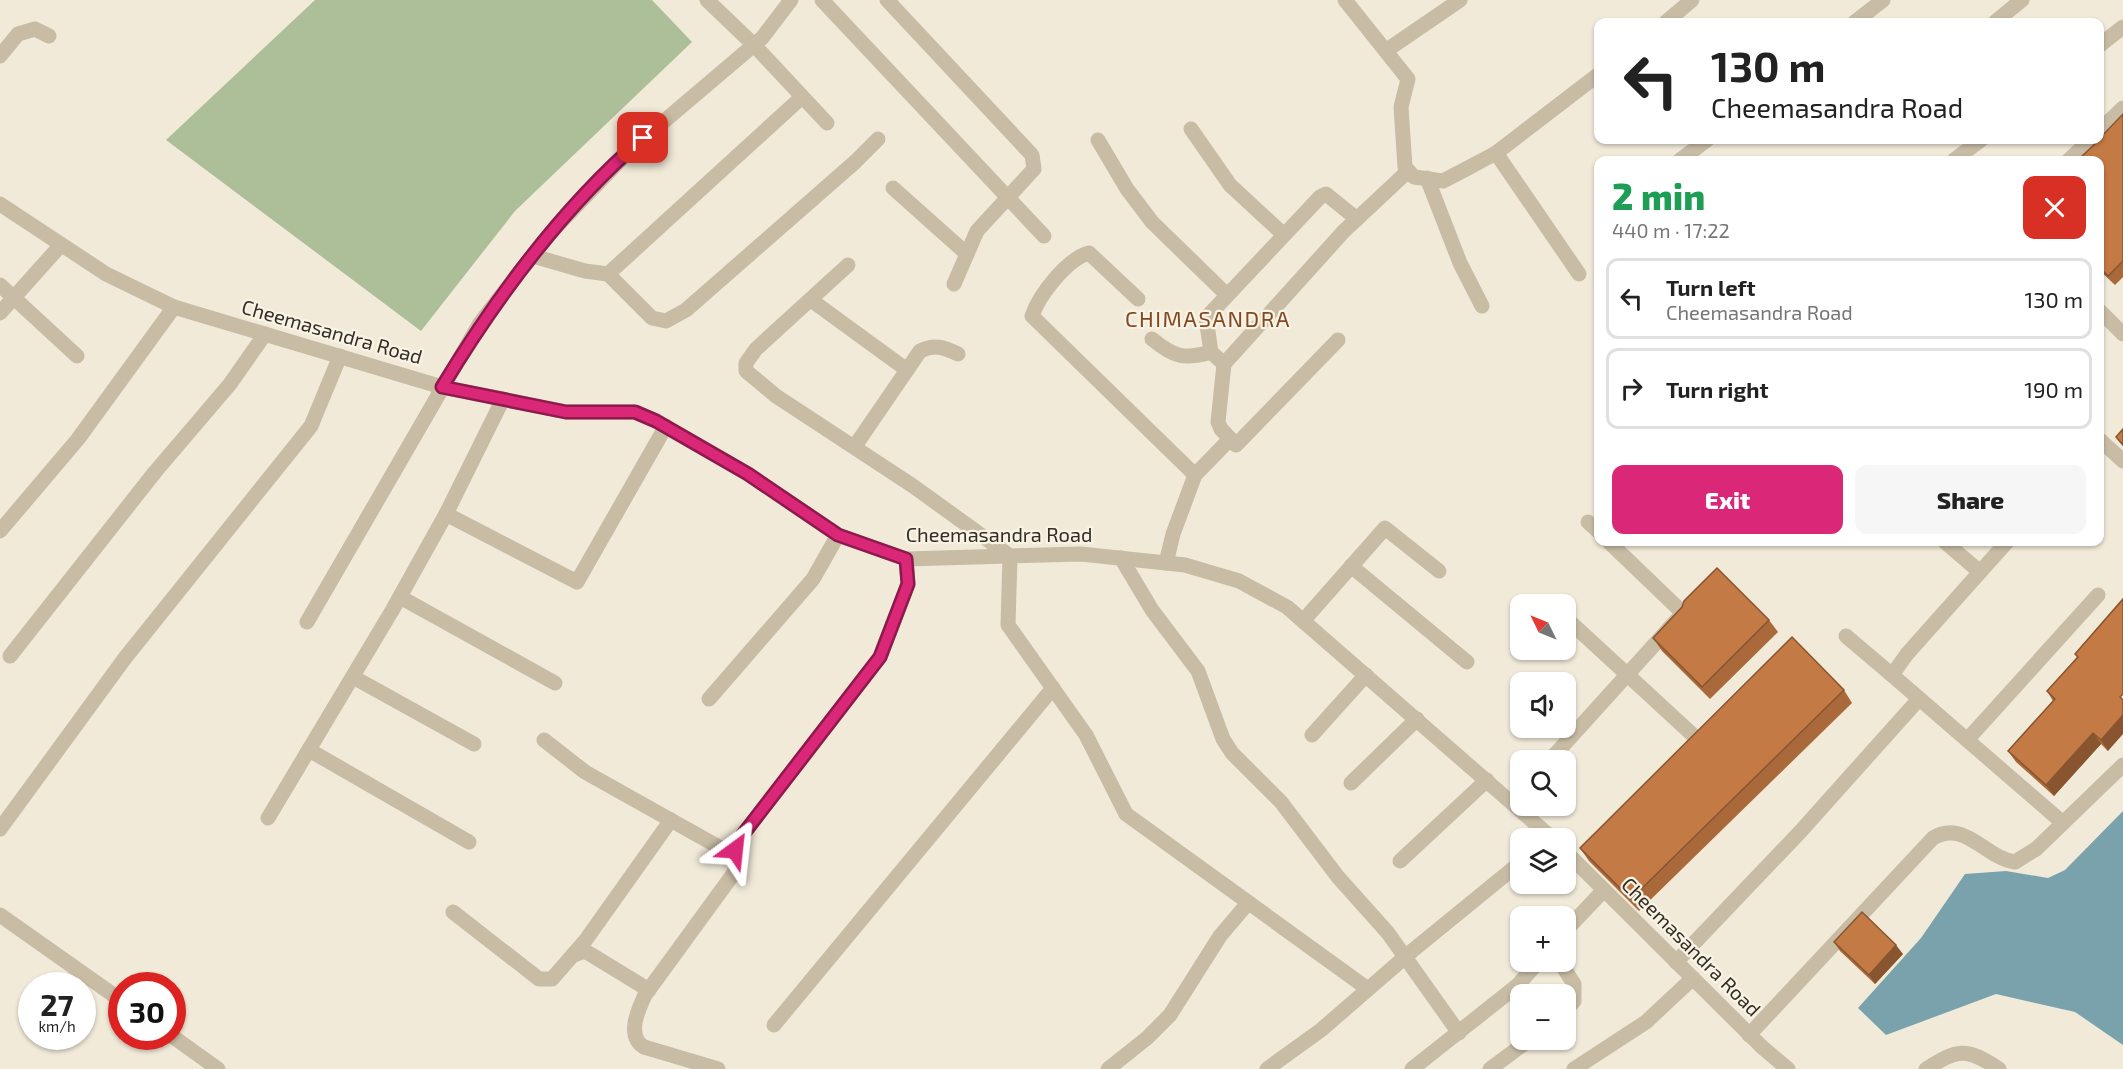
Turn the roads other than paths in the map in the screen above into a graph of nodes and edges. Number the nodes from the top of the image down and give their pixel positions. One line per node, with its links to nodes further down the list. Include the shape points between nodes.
1 (707, 0): 16 (street)
2 (791, 0): 16 (street)
3 (822, 0): 37 (street)
4 (887, 0): 37 (street, via 1032,155 1034,170)
5 (1345, 0): 17 (street)
6 (1460, 0): 17 (street)
7 (1692, 0): 10 (street)
8 (1883, 0): 11 (street)
9 (2022, 0): 12 (street)
10 (1671, 18)
11 (1860, 18)
12 (2000, 18)
13 (2123, 27): 15 (street)
14 (49, 36): 18 (street, via 36,29 18,34)
15 (2104, 42)
16 (754, 45): 20 (street); 44 (street, via 629,151)
17 (1387, 50): 34 (street, via 1408,79 1401,107)
18 (0, 56)
19 (1594, 79): 30 (street)
20 (802, 97): 22 (street); 46 (street)
21 (2123, 108): 23 (street)
22 (827, 123)
23 (2104, 126)
24 (1191, 129): 40 (street, via 1230,185)
25 (878, 139): 46 (street, via 686,310 666,321 652,318)
26 (1098, 140): 50 (street, via 1152,222)
27 (1702, 144): 31 (street)
28 (1976, 144): 32 (street)
29 (2087, 144): 33 (street)
30 (1496, 153): 35 (street, via 1443,181); 47 (street)
31 (1685, 156)
32 (1959, 156)
33 (2073, 156)
34 (1407, 172): 35 (street); 39 (street)
35 (1427, 178): 54 (street)
36 (893, 188): 43 (street)
37 (1007, 199): 41 (street); 43 (street, via 977,231)
38 (0, 204): 42 (street, Cheemasandra Road)
39 (1357, 219): 40 (street, via 1326,194); 66 (street)
40 (1284, 235): 50 (street)
41 (1044, 236)
42 (60, 246): 51 (street); 55 (street, Cheemasandra Road, via 124,285)
43 (967, 254): 48 (street)
44 (532, 256): 46 (street); 68 (street, via 480,323)
45 (848, 265): 53 (street)
46 (608, 274)
47 (1579, 274)
48 (954, 284)
49 (0, 285): 51 (street)
50 (1227, 294): 62 (street, via 1206,318)
51 (14, 298): 56 (street); 64 (street)
52 (1138, 299): 75 (street, via 1089,253 1079,256 1038,299 1032,316)
53 (810, 300): 67 (street); 73 (street, via 756,349 746,363 746,371 776,396)
54 (1482, 306)
55 (174, 307): 58 (street, Cheemasandra Road); 77 (street, via 78,439)
56 (0, 314)
57 (2104, 315): 59 (street)
58 (265, 334): 65 (street, Cheemasandra Road); 95 (street, via 230,384)
59 (2123, 334)
60 (1152, 339): 62 (street, via 1170,354 1184,357)
61 (1338, 340): 71 (street, via 1236,445)
62 (1212, 352): 66 (street)
63 (958, 354): 67 (street, via 945,347 928,347 920,351)
64 (77, 356)
65 (340, 356): 68 (street, Cheemasandra Road); 122 (street, via 311,426 125,658)
66 (1224, 364): 71 (street, via 1218,422)
67 (907, 370): 73 (street)
68 (442, 387): 69 (street, Cheemasandra Road); 92 (street)
69 (503, 399): 70 (street, Cheemasandra Road, via 566,412 635,412); 76 (street)
70 (666, 426): 76 (street, via 577,582); 78 (street, Cheemasandra Road, via 748,474)
71 (1230, 439): 75 (street)
72 (2104, 444): 74 (street)
73 (855, 446): 82 (street)
74 (2123, 461)
75 (1196, 475): 85 (street)
76 (446, 514): 90 (street)
77 (0, 531)
78 (838, 535): 84 (street, Cheemasandra Road); 103 (street, via 813,579)
79 (1613, 546): 97 (street, via 1683,613)
80 (1950, 546): 88 (street)
81 (2003, 546): 88 (street)
82 (1010, 556): 83 (street, Cheemasandra Road, via 1081,554); 84 (street, Cheemasandra Road); 102 (street, via 1008,626)
83 (1121, 558): 85 (street, Cheemasandra Road); 136 (street, via 1152,610 1198,671 1232,753 1281,802 1338,877)
84 (906, 559): 124 (street, via 908,584 880,657)
85 (1166, 563): 91 (street, Cheemasandra Road, via 1239,581)
86 (1351, 566): 87 (street, via 1385,528); 91 (street); 96 (street)
87 (1439, 571)
88 (1980, 572): 99 (street)
89 (2098, 595): 109 (street)
90 (400, 597): 100 (street); 101 (street)
91 (1303, 621): 98 (street, Cheemasandra Road)
92 (307, 622)
93 (1576, 627): 97 (street)
94 (1846, 636): 99 (street)
95 (10, 656)
96 (1467, 662)
97 (1626, 674): 107 (street); 112 (street)
98 (1365, 675): 105 (street, Cheemasandra Road); 106 (street)
99 (1892, 675): 104 (street)
100 (353, 677): 110 (street); 111 (street)
101 (555, 683)
102 (1053, 688): 131 (street, via 1097,754 1126,814); 143 (street)
103 (709, 699)
104 (1919, 699): 109 (street); 137 (street)
105 (1417, 719): 114 (street, Cheemasandra Road); 115 (street)
106 (1312, 735)
107 (1695, 737)
108 (544, 740): 119 (street, via 585,772)
109 (1967, 740): 120 (street)
110 (474, 744)
111 (309, 750): 118 (street); 123 (street)
112 (1559, 750)
113 (2123, 765): 120 (street)
114 (1487, 780): 116 (street, Cheemasandra Road); 127 (street)
115 (1350, 783)
116 (1510, 794)
117 (1532, 816): 121 (street, Cheemasandra Road)
118 (268, 818)
119 (671, 820): 124 (street, via 726,851); 135 (street)
120 (2063, 823): 145 (street, via 2036,849 2015,862 1993,855 1969,836 1950,832 1936,836)
121 (1542, 828)
122 (0, 829)
123 (469, 842)
124 (734, 846): 141 (street, via 734,873)
125 (1589, 847): 126 (street)
126 (1576, 854)
127 (1400, 861)
128 (1576, 862): 130 (street, Cheemasandra Road)
129 (1510, 871): 136 (street)
130 (1604, 890): 134 (street); 137 (street, Cheemasandra Road)
131 (1248, 903): 140 (street); 150 (street, via 1220,936 1170,1015)
132 (453, 912): 135 (street, via 539,979 552,979)
133 (0, 915): 142 (street)
134 (1576, 919)
135 (574, 955): 141 (street, via 584,951)
136 (1407, 956): 140 (street); 144 (street)
137 (1676, 962): 139 (street, Cheemasandra Road)
138 (1529, 972): 144 (street)
139 (1693, 978): 145 (street, Cheemasandra Road); 154 (street, via 1646,1022)
140 (1368, 989): 151 (street)
141 (649, 990): 149 (street, via 635,1022 635,1038 640,1044)
142 (108, 991)
143 (774, 1025)
144 (1459, 1033): 152 (street)
145 (1749, 1035): 155 (street, Cheemasandra Road)
146 (186, 1046): 148 (street)
147 (1516, 1050): 153 (street)
148 (218, 1069)
149 (718, 1069)
150 (1108, 1069)
151 (1267, 1069)
152 (1412, 1069)
153 (1490, 1069)
154 (1574, 1069)
155 (1788, 1069)
156 (1926, 1069): 157 (street, via 1952,1053 1960,1053 1986,1060)
157 (1999, 1069)

